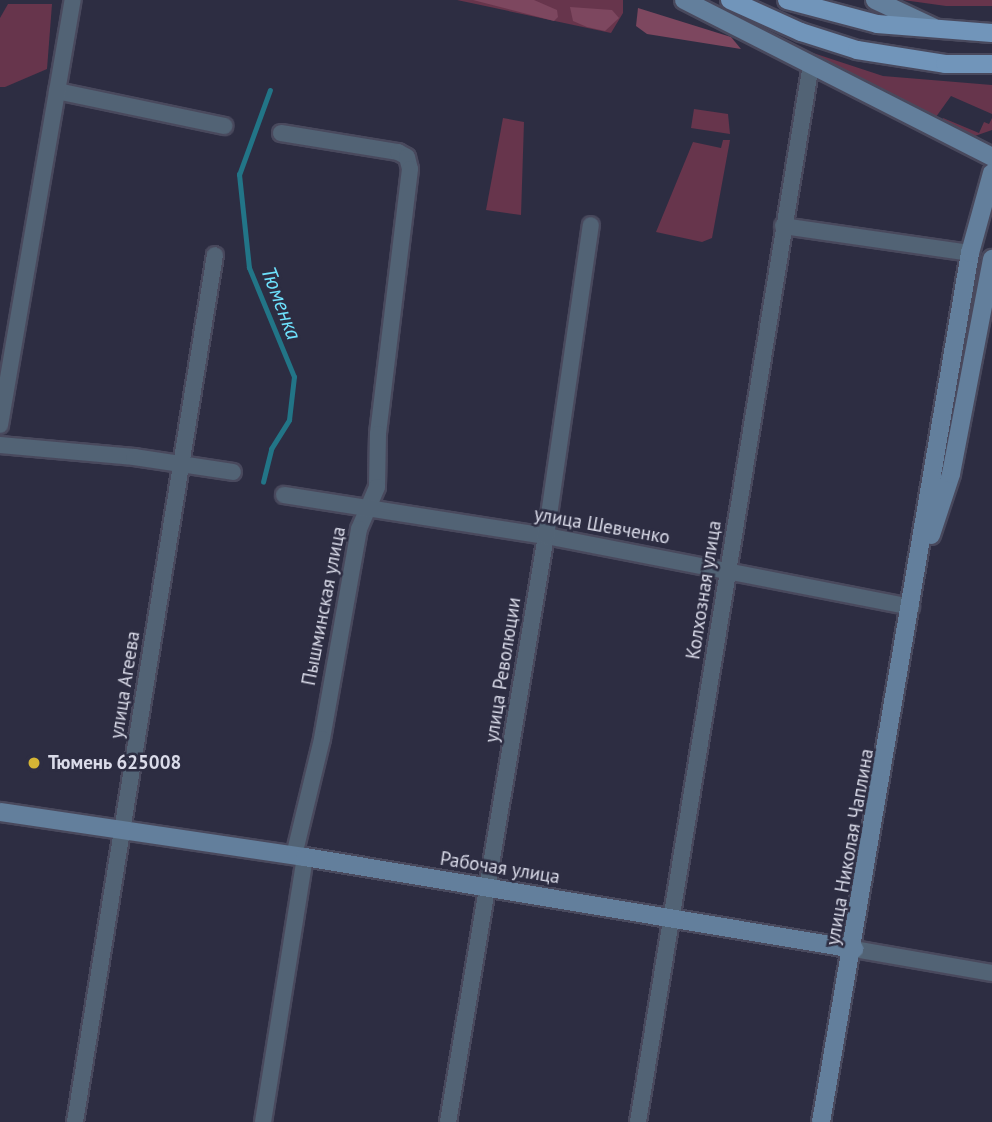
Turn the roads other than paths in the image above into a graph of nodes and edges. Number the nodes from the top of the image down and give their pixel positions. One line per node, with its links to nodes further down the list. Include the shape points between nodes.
1 (73, 0): 10 (street)
2 (684, 0): 8 (street)
3 (730, 0): 9 (main road, via 835,44 945,64)
4 (787, 0): 6 (main road, via 846,18)
5 (875, 0): 6 (street)
6 (946, 33): 7 (main road)
7 (992, 33)
8 (811, 64): 13 (street); 16 (street, Колхозная улица)
9 (992, 64)
10 (57, 91): 11 (street); 20 (street)
11 (224, 126)
12 (281, 132): 25 (street, Пышминская улица, via 398,152 407,157 410,169 378,434 379,475)
13 (992, 157)
14 (992, 173): 17 (street)
15 (591, 225): 26 (street, улица Революции)
16 (783, 226): 17 (street); 27 (street, Колхозная улица)
17 (970, 253): 28 (street)
18 (215, 255): 22 (street, улица Агеева)
19 (992, 259): 28 (street, via 951,474)
20 (0, 425)
21 (0, 445): 22 (street)
22 (181, 464): 23 (street); 31 (street, улица Агеева)
23 (233, 472)
24 (284, 495): 25 (street, улица Шевченко)
25 (368, 510): 26 (street, улица Шевченко); 32 (street, Пышминская улица, via 359,529)
26 (546, 536): 27 (street, улица Шевченко); 33 (street, улица Революции)
27 (729, 570): 29 (street, улица Шевченко); 34 (street, Колхозная улица)
28 (916, 578): 29 (street, улица Николая Чаплина)
29 (911, 607): 35 (street, улица Николая Чаплина)
30 (0, 812): 31 (street, Рабочая улица)
31 (124, 832): 32 (street, Рабочая улица); 37 (street, улица Агеева)
32 (300, 857): 33 (street, Рабочая улица); 38 (street, Пышминская улица)
33 (489, 888): 34 (street, Рабочая улица); 39 (street, улица Революции)
34 (670, 917): 35 (street, Рабочая улица); 40 (street, Колхозная улица)
35 (854, 950): 36 (street, Рабочая улица); 41 (street, улица Николая Чаплина)
36 (992, 973)
37 (75, 1122)
38 (263, 1122)
39 (448, 1122)
40 (638, 1122)
41 (821, 1122)

